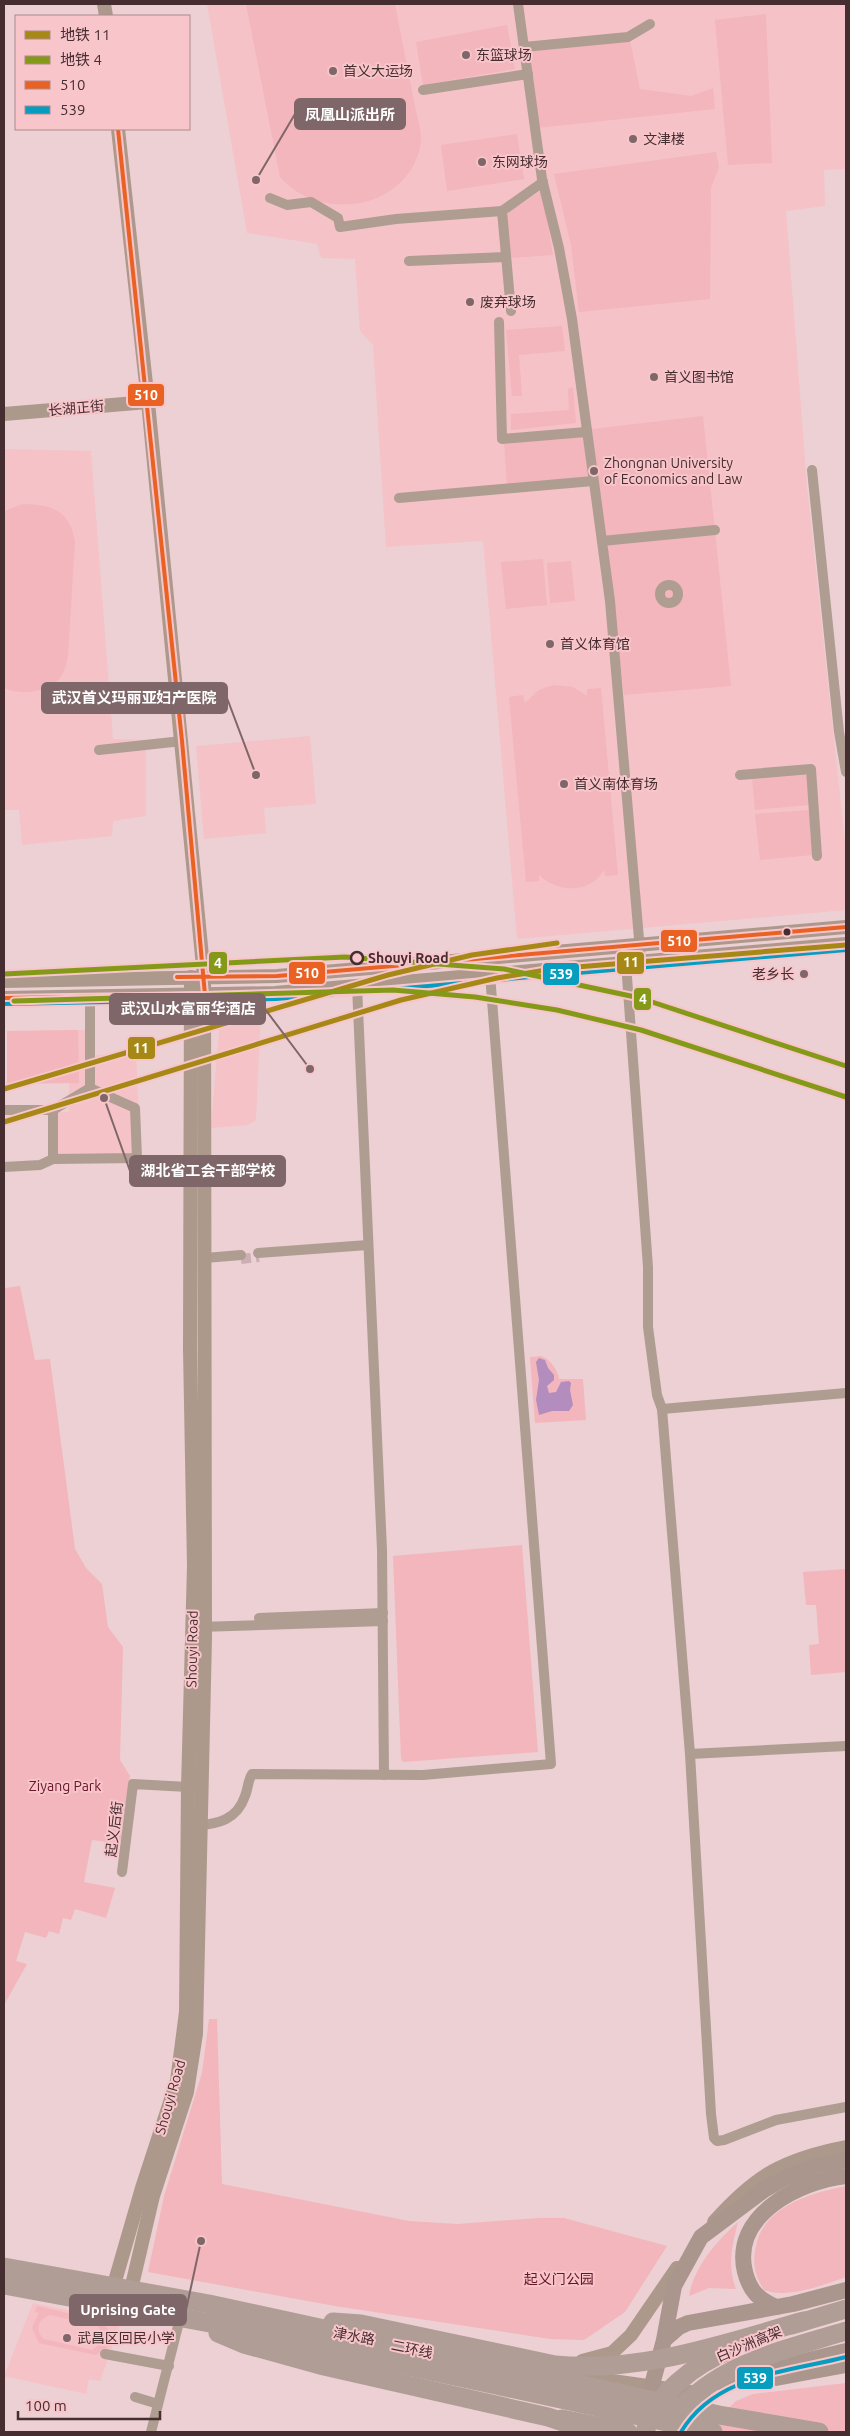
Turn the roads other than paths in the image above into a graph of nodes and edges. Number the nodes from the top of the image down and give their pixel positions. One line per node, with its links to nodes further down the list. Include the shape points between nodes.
1 (518, 4): 3 (street)
2 (650, 24): 3 (street, via 628,37)
3 (524, 47): 4 (street)
4 (528, 74): 5 (street); 7 (street)
5 (423, 90)
6 (118, 130): 14 (main road)
7 (543, 182): 9 (street); 16 (street, via 568,297)
8 (270, 198): 9 (street, via 287,205 310,202 338,218 340,226)
9 (502, 211): 10 (street)
10 (506, 257): 11 (street); 12 (street)
11 (409, 261)
12 (511, 311)
13 (498, 322): 16 (street, via 502,440)
14 (148, 402): 15 (main road, 长湖正街); 22 (main road)
15 (4, 414)
16 (586, 432): 18 (street)
17 (812, 470): 24 (street, via 838,732)
18 (593, 481): 19 (street); 21 (street)
19 (399, 498)
20 (715, 530): 21 (street)
21 (602, 541): 29 (street)
22 (182, 741): 23 (street); 33 (main road)
23 (99, 750)
24 (846, 766)
25 (740, 775): 26 (street, via 811,769)
26 (817, 856)
27 (846, 927): 29 (main road)
28 (846, 944): 30 (main road)
29 (640, 945): 30 (street); 33 (main road, via 278,976)
30 (641, 962): 31 (main road)
31 (626, 963): 32 (main road); 49 (street, via 648,1267 648,1327 657,1395)
32 (490, 974): 35 (main road); 54 (street, via 551,1764 423,1775)
33 (198, 977): 34 (main road); 36 (main road)
34 (4, 981)
35 (357, 986): 36 (main road); 44 (street)
36 (198, 995): 37 (main road); 47 (main road, Shouyi Road); 51 (main road, Shouyi Road, via 190,1349)
37 (90, 997): 38 (main road); 39 (street)
38 (4, 998)
39 (90, 1088): 41 (street); 42 (street, via 134,1108 137,1158)
40 (4, 1110): 41 (street)
41 (53, 1110): 42 (street)
42 (54, 1159): 43 (street, via 40,1165)
43 (4, 1167)
44 (368, 1246): 45 (street); 50 (street)
45 (258, 1255)
46 (241, 1257): 47 (street)
47 (205, 1260): 51 (main road, Shouyi Road)
48 (846, 1393): 49 (street)
49 (662, 1409): 53 (street)
50 (383, 1617): 51 (street); 54 (street)
51 (199, 1624): 55 (main road, Shouyi Road); 56 (main road, Shouyi Road)
52 (846, 1746): 53 (street)
53 (690, 1754): 58 (street, via 714,2138 724,2140 776,2120)
54 (384, 1775): 56 (street, via 252,1774 236,1814 225,1821)
55 (188, 1787): 56 (main road, Shouyi Road); 57 (street, 起义后街, via 133,1784)
56 (195, 1826): 66 (main road, Shouyi Road, via 182,2058); 67 (main road, Shouyi Road, via 196,2034 191,2074 153,2196)
57 (122, 1872)
58 (846, 2107)
59 (846, 2146): 62 (main road, via 802,2158 760,2177 735,2198)
60 (846, 2160): 62 (main road, via 816,2166 783,2179)
61 (846, 2176): 68 (main road, via 813,2184 785,2197 767,2209 746,2238 744,2267 748,2284 755,2296)
62 (701, 2237): 76 (main road, via 674,2286); 81 (main road, via 632,2335 612,2353)
63 (4, 2267): 66 (main road, 津水路); 72 (highway, 二环线)
64 (4, 2286): 70 (main road, 津水路); 74 (highway, 二环线)
65 (846, 2290): 68 (main road)
66 (112, 2292): 67 (main road, 津水路); 70 (main road, Shouyi Road)
67 (130, 2295): 71 (main road, Shouyi Road); 81 (main road, 津水路)
68 (776, 2307): 76 (main road, via 688,2323)
69 (846, 2309): 73 (highway, 白沙洲高架)
70 (107, 2310): 71 (main road, 津水路)
71 (124, 2313): 74 (main road, 津水路)
72 (259, 2316): 73 (highway, via 361,2324 555,2365 582,2367 611,2367 678,2356); 92 (highway, 二环线, via 719,2416)
73 (804, 2321): 88 (highway, 白沙洲高架, via 726,2351 707,2362 666,2395)
74 (182, 2322): 79 (street); 86 (highway, via 244,2344 324,2366); 88 (main road, 津水路, via 518,2396); 91 (highway, 二环线)
75 (846, 2331): 88 (highway, via 761,2357 725,2373)
76 (664, 2340): 82 (main road)
77 (846, 2351): 83 (main road, via 742,2376)
78 (105, 2354): 79 (street)
79 (169, 2366): 85 (street)
80 (846, 2366): 83 (main road)
81 (538, 2370): 82 (main road, 津水路)
82 (652, 2385): 83 (main road, 津水路); 88 (main road)
83 (705, 2394): 87 (main road)
84 (135, 2397): 85 (street)
85 (158, 2404): 89 (street)
86 (548, 2417): 88 (highway); 90 (highway, via 566,2423)
87 (676, 2428): 88 (main road, 津水路)
88 (644, 2430)
89 (151, 2432)
90 (577, 2432)
91 (713, 2432)
92 (819, 2432)

